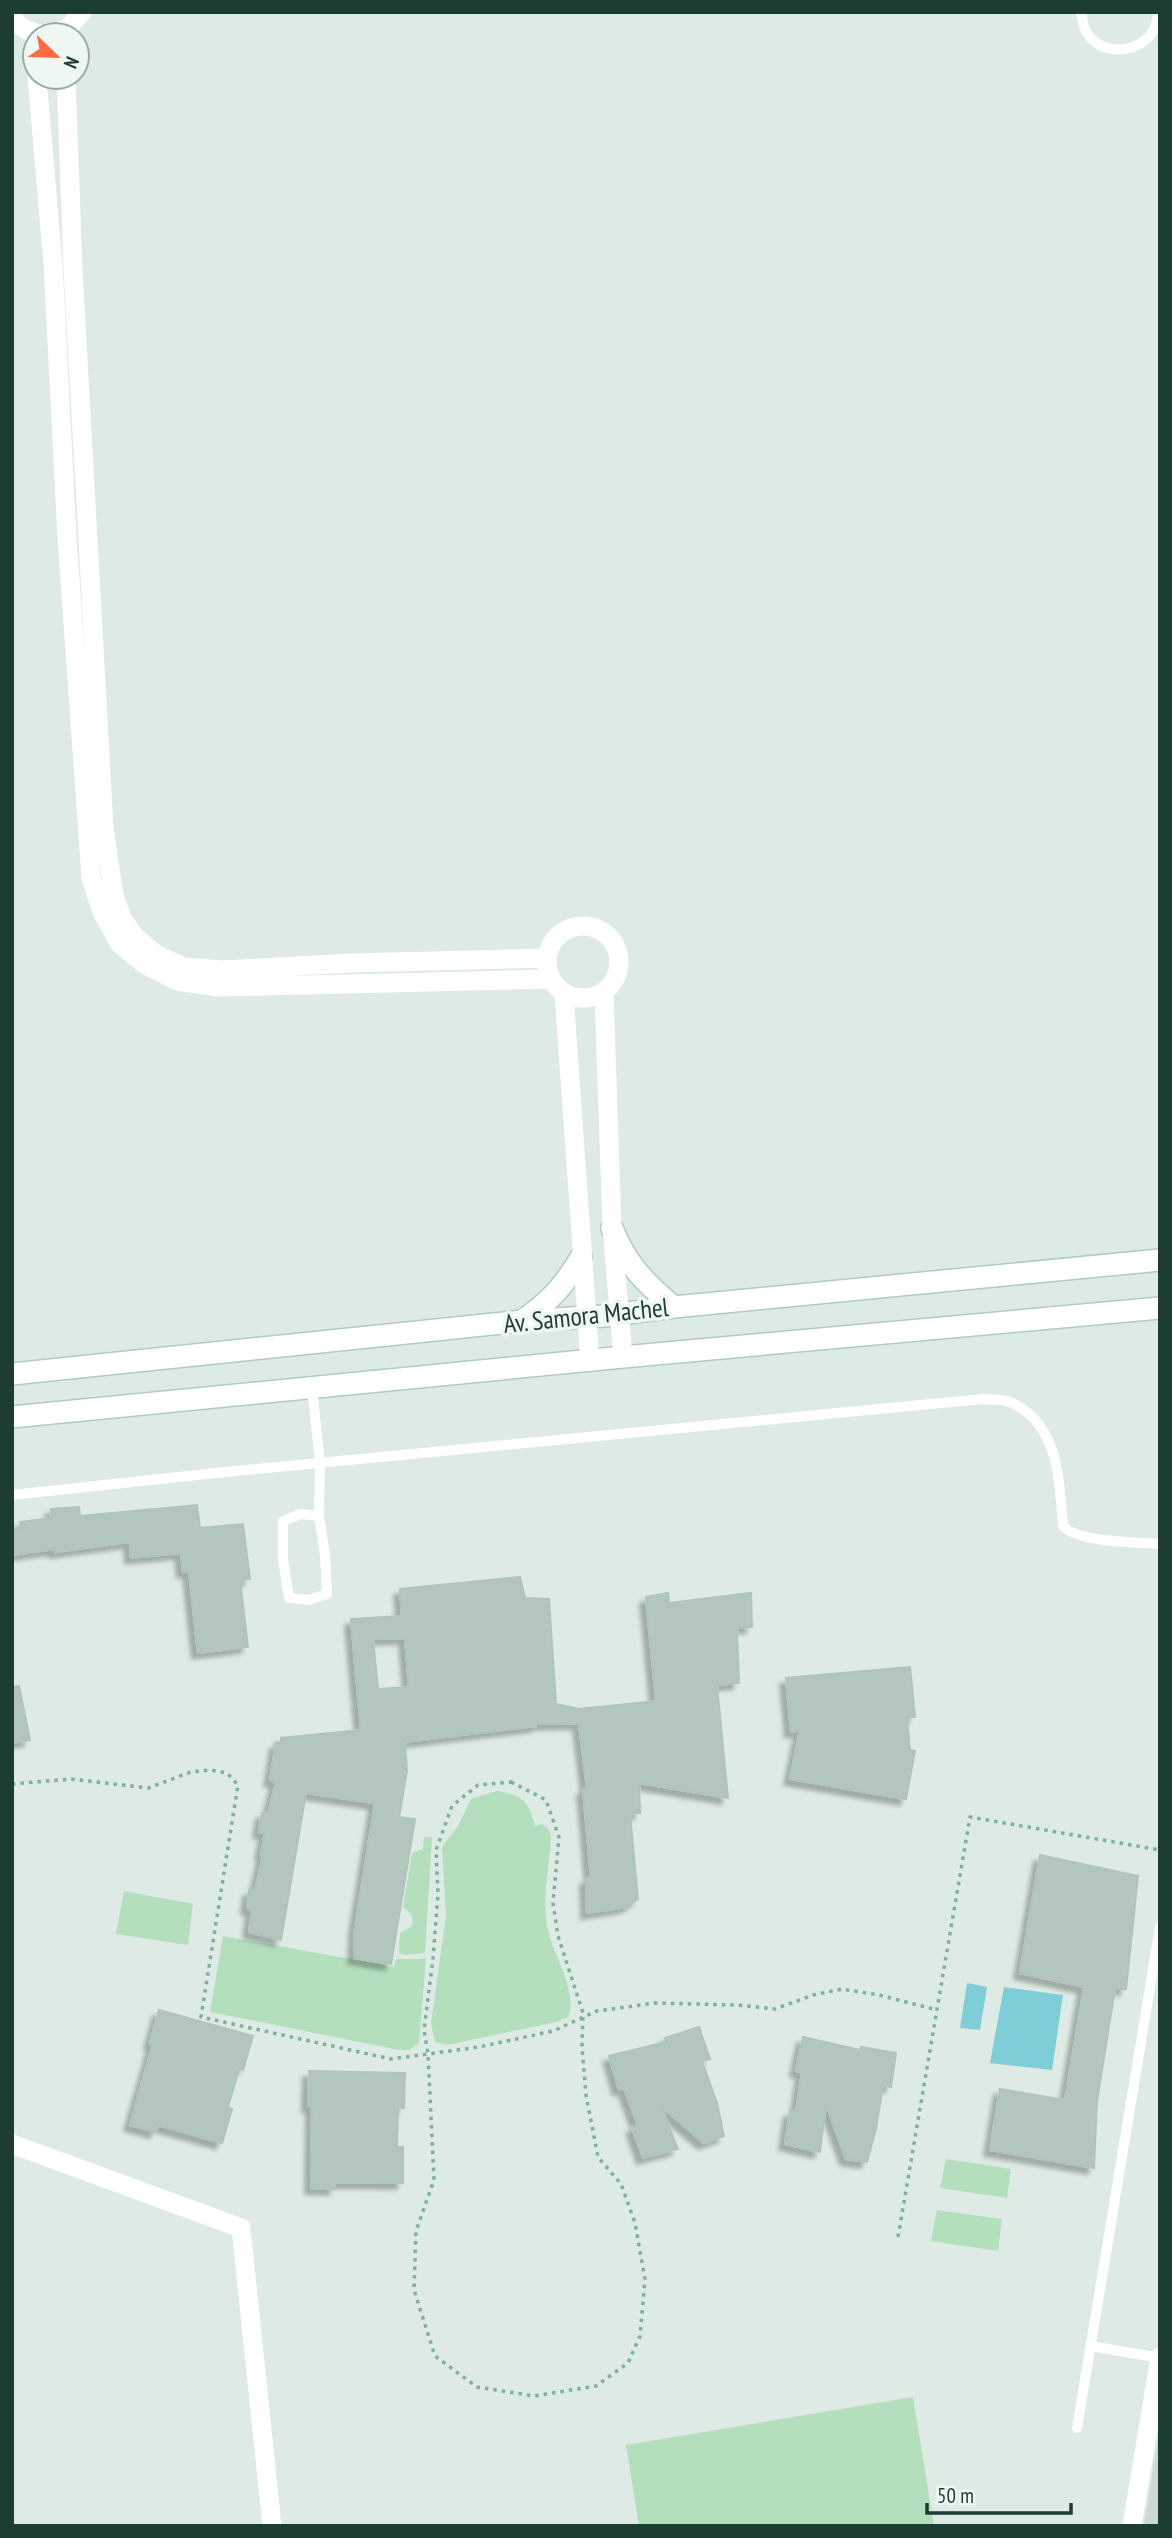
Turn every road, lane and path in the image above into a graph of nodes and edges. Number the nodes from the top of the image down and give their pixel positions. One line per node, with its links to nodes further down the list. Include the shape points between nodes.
1 (1081, 12): 3 (lane, via 1086,30 1099,45 1119,51 1138,46)
2 (1159, 12): 3 (lane)
3 (1156, 32)
4 (38, 91): 7 (street, via 54,264 67,537 92,878 102,912 120,944 144,964 177,981 219,987)
5 (67, 91): 6 (street, via 104,828 114,896 123,919 136,938 157,955 184,967 222,970)
6 (546, 958): 7 (street); 8 (street, via 554,939 571,927 592,926 610,936 619,955 617,976)
7 (550, 979): 9 (street)
8 (604, 992): 9 (street, via 585,999); 10 (street)
9 (564, 994): 11 (street)
10 (612, 1228): 13 (main road, via 635,1270); 15 (street)
11 (582, 1256): 16 (street); 17 (main road, via 558,1292)
12 (1160, 1260): 13 (main road, Av. Samora Machel)
13 (674, 1307): 15 (main road, Av. Samora Machel)
14 (1160, 1308): 18 (main road, Av. Samora Machel)
15 (620, 1314): 16 (main road, Av. Samora Machel); 18 (street)
16 (588, 1318): 17 (main road, Av. Samora Machel); 19 (street)
17 (522, 1321): 20 (main road, Av. Samora Machel)
18 (623, 1357): 19 (main road, Av. Samora Machel)
19 (590, 1361): 21 (main road, Av. Samora Machel)
20 (12, 1374)
21 (312, 1388): 22 (main road, Av. Samora Machel); 23 (lane)
22 (12, 1417)
23 (320, 1463): 24 (lane); 25 (lane); 26 (lane, via 983,1399 1008,1401 1035,1417 1049,1438 1066,1530 1094,1538)
24 (12, 1495)
25 (319, 1516): 25 (lane, via 327,1594 309,1600 289,1598 283,1521 301,1514)
26 (1160, 1544)
27 (12, 1784): 32 (path, via 71,1779 148,1788 191,1772 227,1773 238,1785 201,2017 391,2059)
28 (1160, 1850): 30 (path, via 970,1817)
29 (1160, 1927): 35 (lane)
30 (937, 2010): 31 (path, via 842,1989 775,2009 656,2003); 34 (path)
31 (583, 2017): 32 (path, via 552,2031); 32 (path, via 558,1936 554,1903 559,1837 546,1800 512,1782 478,1785 452,1806 436,1850 438,1894 424,2030); 32 (path, via 586,2095 598,2157 621,2184 635,2223 645,2279 640,2336 628,2363 596,2386 534,2396 477,2388 435,2356 414,2290 416,2231 434,2180)
32 (428, 2054)
33 (12, 2144): 38 (street, via 241,2228)
34 (898, 2237)
35 (1091, 2346): 36 (lane); 37 (lane)
36 (1160, 2358): 39 (street)
37 (1077, 2428)
38 (272, 2526)
39 (1132, 2526)

